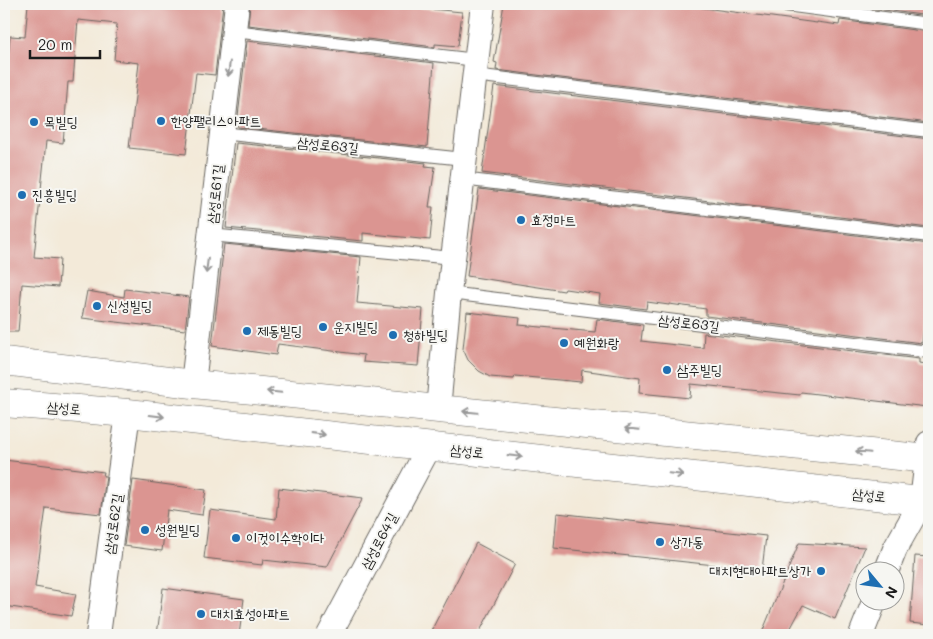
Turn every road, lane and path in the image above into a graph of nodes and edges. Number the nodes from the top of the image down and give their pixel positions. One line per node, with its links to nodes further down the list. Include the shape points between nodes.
1 (237, 4): 6 (street, 삼성로61길)
2 (483, 4): 7 (street)
3 (778, 4): 4 (lane)
4 (845, 8): 5 (lane)
5 (929, 24)
6 (234, 31): 7 (lane); 9 (street, 삼성로61길, one-way to 9)
7 (475, 68): 8 (lane); 10 (street)
8 (929, 131)
9 (221, 133): 10 (lane, 삼성로63길); 11 (street, 삼성로61길)
10 (463, 169): 12 (lane, 삼성로63길); 13 (street)
11 (210, 235): 13 (lane); 17 (street, 삼성로61길, one-way to 17)
12 (929, 236)
13 (453, 258): 14 (street)
14 (449, 294): 15 (lane, 삼성로63길); 19 (street)
15 (929, 352)
16 (4, 361): 17 (main road)
17 (193, 384): 19 (main road, one-way to 17)
18 (4, 403): 20 (main road, 삼성로)
19 (438, 409): 23 (main road, one-way to 19)
20 (128, 413): 21 (main road, 삼성로, one-way to 21); 28 (street, 삼성로62길)
21 (429, 447): 24 (main road, 삼성로, one-way to 24); 29 (street, 삼성로64길)
22 (929, 454): 23 (main road); 25 (street)
23 (891, 455): 24 (main road)
24 (887, 497): 25 (main road, 삼성로)
25 (926, 501): 26 (street)
26 (890, 562)
27 (870, 612): 30 (street)
28 (98, 635)
29 (329, 635)
30 (861, 635)

